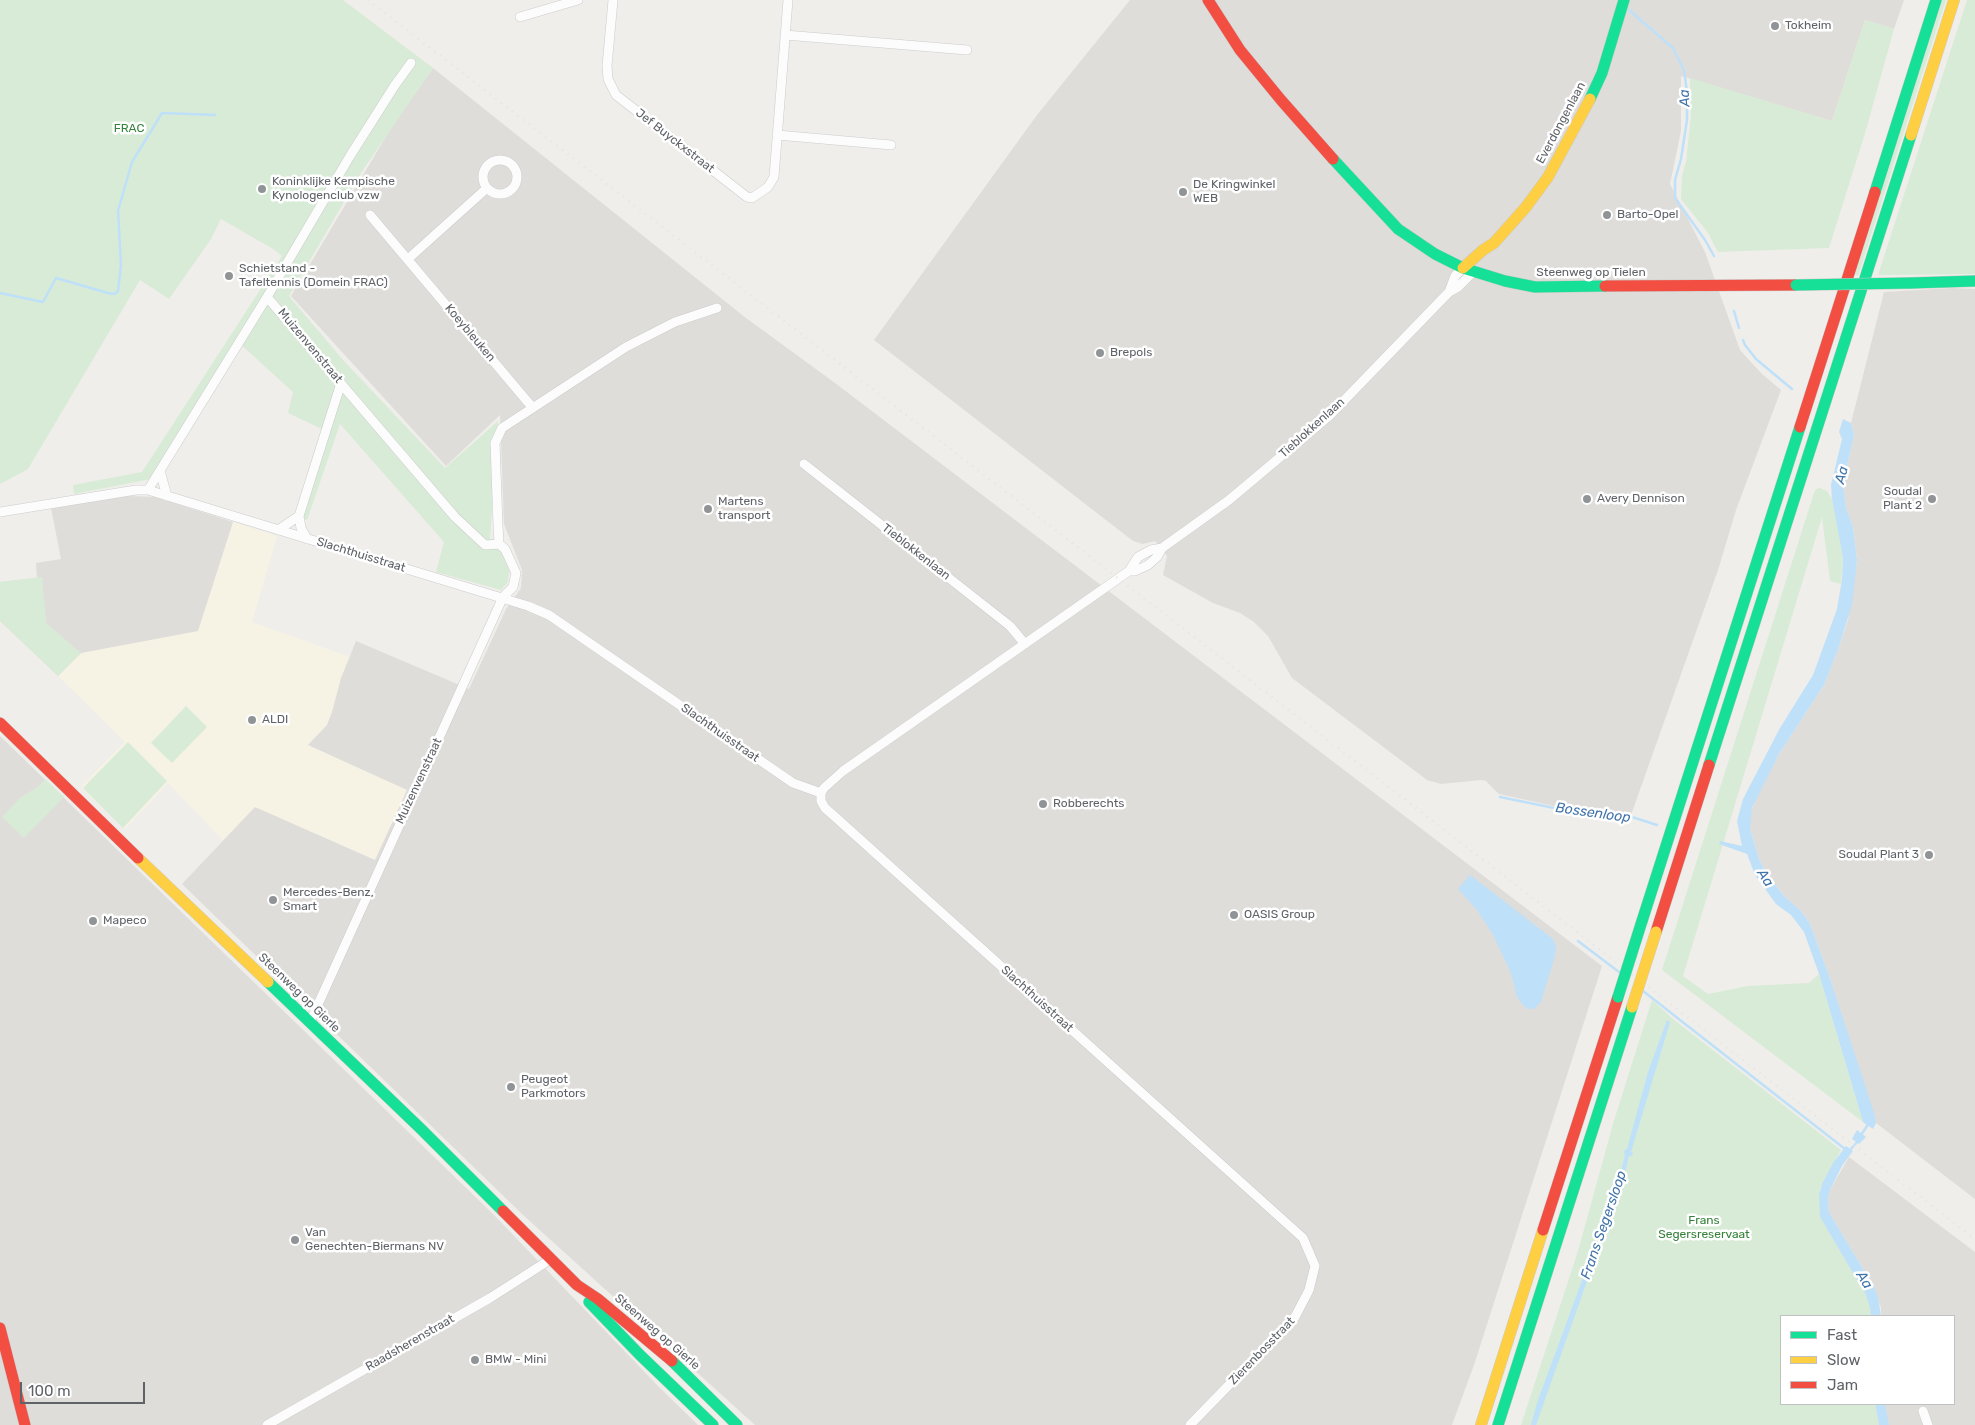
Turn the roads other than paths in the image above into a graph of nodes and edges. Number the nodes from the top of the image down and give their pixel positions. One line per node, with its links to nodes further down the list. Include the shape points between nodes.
1 (578, 0): 8 (street)
2 (613, 0): 12 (street, Jef Buyckxstraat, via 607,66 608,79 616,95 747,197 752,198 773,181)
3 (788, 0): 9 (street, Jef Buyckxstraat)
4 (1208, 0): 17 (main road, Steenweg op Tielen, via 1240,50 1370,200 1398,229 1435,254)
5 (1624, 0): 17 (main road, Everdongenlaan, via 1602,73 1548,177 1526,207 1494,243 1483,250)
6 (1936, 0): 48 (main road, bridge)
7 (1954, 0): 41 (main road, bridge)
8 (520, 17)
9 (785, 35): 10 (street); 12 (street, Jef Buyckxstraat)
10 (967, 50)
11 (411, 63): 19 (street, via 355,148)
12 (777, 135): 13 (street)
13 (891, 145)
14 (487, 188): 16 (street)
15 (370, 215): 16 (street, Koeybleuken)
16 (408, 259): 22 (street, Koeybleuken)
17 (1468, 270): 18 (main road, Steenweg op Tielen, bridge, via 1535,288); 33 (street, Tieblokkenlaan, via 1455,276 1449,292 1329,416 1250,483 1162,548 1148,565 1129,571)
18 (1975, 281)
19 (267, 297): 21 (street, Muizenvenstraat); 24 (street)
20 (717, 308): 22 (street, via 674,322 626,347)
21 (341, 383): 28 (street); 31 (street, Muizenvenstraat, via 455,517 485,545)
22 (532, 407): 31 (street, via 502,428 495,444)
23 (804, 464): 33 (street, Tieblokkenlaan, via 1010,626)
24 (160, 470): 25 (street); 26 (street)
25 (148, 490): 26 (street, Slachthuisstraat); 27 (street, Slachthuisstraat)
26 (168, 496): 29 (street, Slachthuisstraat)
27 (0, 512)
28 (299, 516): 29 (street); 30 (street)
29 (278, 530): 30 (street, Slachthuisstraat)
30 (307, 539): 32 (street, Slachthuisstraat)
31 (499, 544): 32 (street, Muizenvenstraat, via 505,549 516,572 514,587)
32 (504, 597): 35 (street, Slachthuisstraat, via 549,615 792,783); 36 (street, Muizenvenstraat)
33 (1025, 644): 35 (street, Tieblokkenlaan, via 843,771 827,783)
34 (0, 723): 36 (main road, Steenweg op Gierle)
35 (821, 793): 37 (street, Slachthuisstraat, via 825,808)
36 (310, 1022): 38 (main road, Steenweg op Gierle)
37 (1302, 1238): 47 (street, Zierenbosstraat, via 1315,1266 1309,1290 1295,1317)
38 (551, 1259): 39 (main road, Steenweg op Gierle); 44 (street, Raadsherenstraat, via 490,1298)
39 (577, 1284): 45 (main road, Steenweg op Gierle, via 607,1322); 46 (main road, Steenweg op Gierle, via 669,1358)
40 (0, 1328): 43 (main road)
41 (1507, 1398): 49 (main road); 50 (main road, via 1512,1419)
42 (1923, 1411): 51 (street)
43 (25, 1425)
44 (267, 1425)
45 (713, 1425)
46 (737, 1425)
47 (1190, 1425)
48 (1481, 1425)
49 (1498, 1425)
50 (1510, 1425)
51 (1928, 1425)

